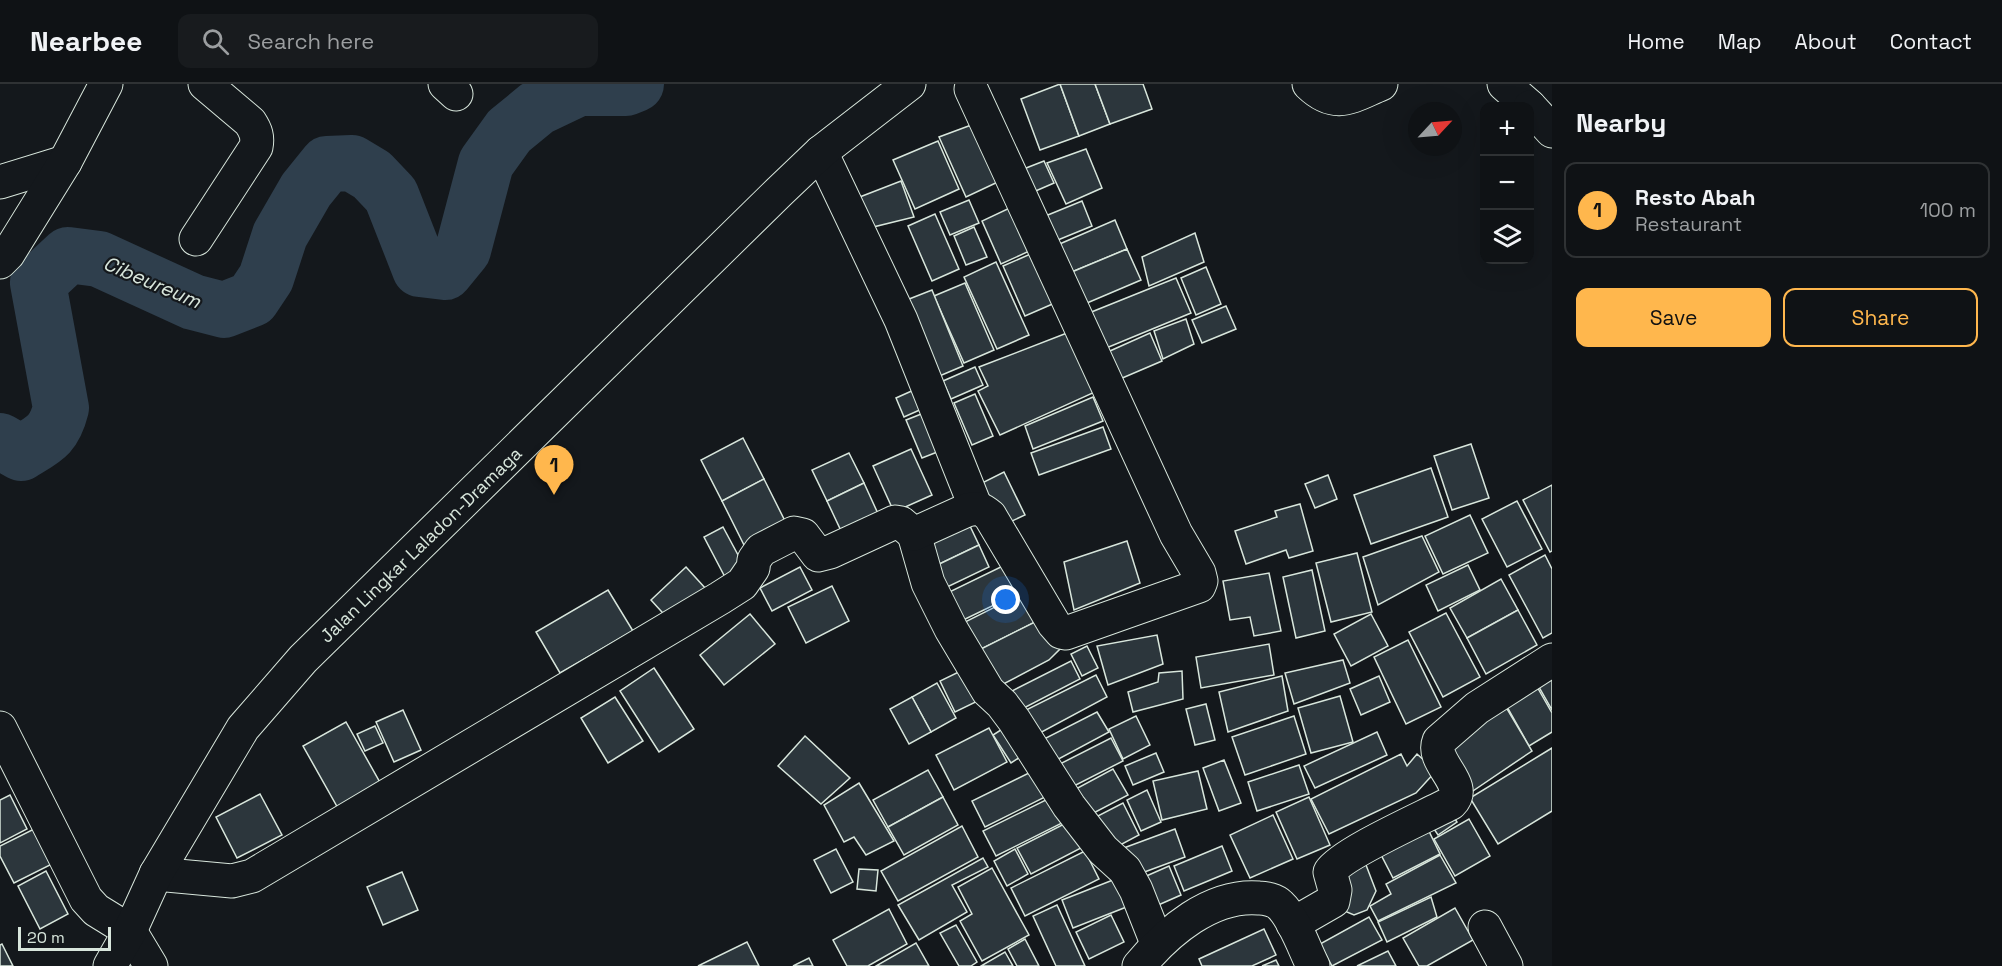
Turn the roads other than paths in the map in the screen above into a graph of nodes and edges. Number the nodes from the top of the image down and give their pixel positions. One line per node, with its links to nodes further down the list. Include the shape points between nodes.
1 (106, 84): 12 (street)
2 (205, 84): 14 (street, via 250,123 258,139)
3 (909, 84): 11 (street, Jalan Lingkar Laladon-Dramaga)
4 (1381, 84): 6 (street, via 1337,99 1325,97)
5 (1504, 84): 8 (street)
6 (1312, 86)
7 (971, 89): 16 (street, via 1201,581 1194,588 1061,632 990,516)
8 (1524, 102)
9 (1534, 112): 10 (street)
10 (1552, 131)
11 (821, 152): 16 (street, via 900,320); 20 (street, Jalan Lingkar Laladon-Dramaga, via 303,659 243,728)
12 (65, 162): 13 (street); 15 (street)
13 (0, 183)
14 (196, 239)
15 (3, 250)
16 (976, 508): 17 (street)
17 (914, 534): 20 (street, via 895,522 818,555 803,535 794,533 761,550 742,584 720,598 252,876 232,881); 24 (street, via 928,583 988,691 1014,720 1069,806 1125,870 1137,890)
18 (1552, 660): 21 (street, via 1477,708 1439,741 1439,756 1457,790 1456,798 1334,866 1330,872 1333,902)
19 (0, 728): 23 (street, via 87,899 96,910)
20 (156, 874): 23 (street, Jalan Lingkar Laladon-Dramaga)
21 (1293, 924): 24 (street, via 1280,904 1265,898 1235,898 1199,914); 27 (street)
22 (1485, 927): 28 (street)
23 (130, 931): 25 (street, Jalan Lingkar Laladon-Dramaga); 26 (street)
24 (1148, 955)
25 (110, 966)
26 (151, 966)
27 (1313, 966)
28 (1506, 966)

